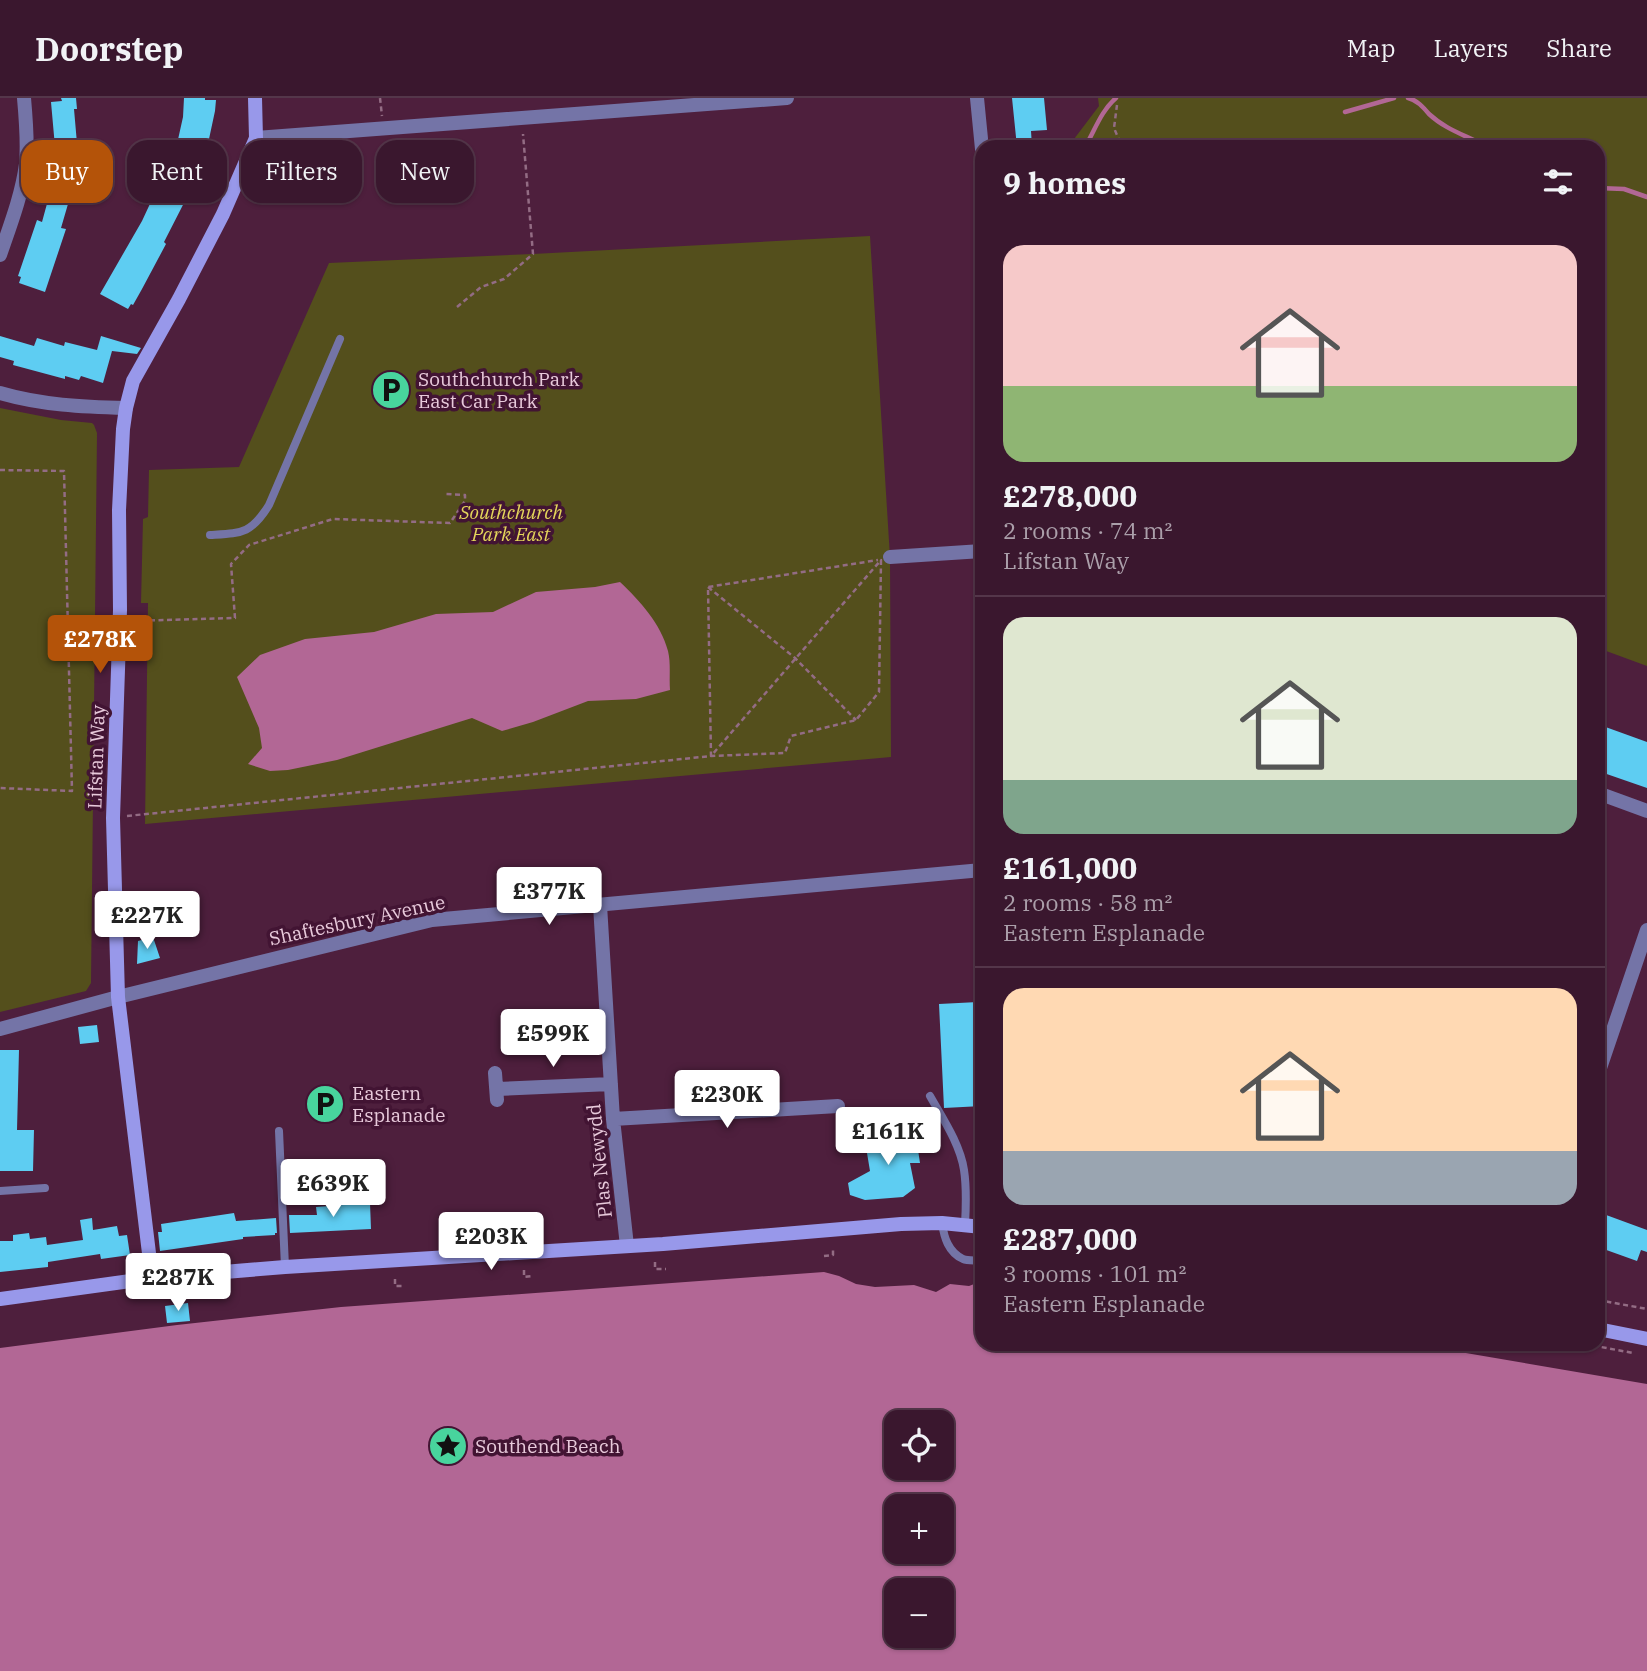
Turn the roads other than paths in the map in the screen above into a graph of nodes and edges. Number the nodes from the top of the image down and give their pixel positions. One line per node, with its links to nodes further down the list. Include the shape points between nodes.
1 (24, 98): 7 (street, via 26,167)
2 (256, 98): 5 (street, Lifstan Way)
3 (787, 98): 5 (street, via 629,106 522,119)
4 (977, 98): 6 (street)
5 (256, 138): 10 (street, Lifstan Way, via 223,214 133,382)
6 (981, 140)
7 (0, 254)
8 (340, 339): 11 (lane, via 263,515 249,529)
9 (0, 393): 10 (street, via 39,402)
10 (126, 408): 19 (street, Lifstan Way, via 119,510 113,818)
11 (210, 535)
12 (975, 552): 13 (street)
13 (886, 559)
14 (1605, 796): 15 (street)
15 (1647, 811)
16 (975, 871): 17 (street, Shaftesbury Avenue)
17 (600, 905): 19 (street, Shaftesbury Avenue, via 411,924); 23 (street, Plas Newydd)
18 (1647, 930): 21 (street)
19 (118, 997): 20 (street, Shaftesbury Avenue); 36 (street, Lifstan Way)
20 (0, 1029)
21 (1605, 1053)
22 (495, 1073): 23 (street, via 497,1094)
23 (611, 1084): 26 (street, Plas Newydd)
24 (930, 1096): 31 (lane, via 964,1169)
25 (838, 1106): 26 (street)
26 (613, 1119): 33 (street, Plas Newydd)
27 (279, 1131): 35 (lane)
28 (45, 1188): 29 (lane)
29 (0, 1191)
30 (942, 1223): 31 (street); 33 (street); 34 (lane, via 948,1245 965,1259)
31 (965, 1225): 32 (street)
32 (975, 1226)
33 (627, 1246): 35 (street)
34 (975, 1260)
35 (285, 1267): 36 (street)
36 (152, 1278): 37 (street)
37 (0, 1299)
38 (1605, 1330): 39 (street)
39 (1647, 1339)

